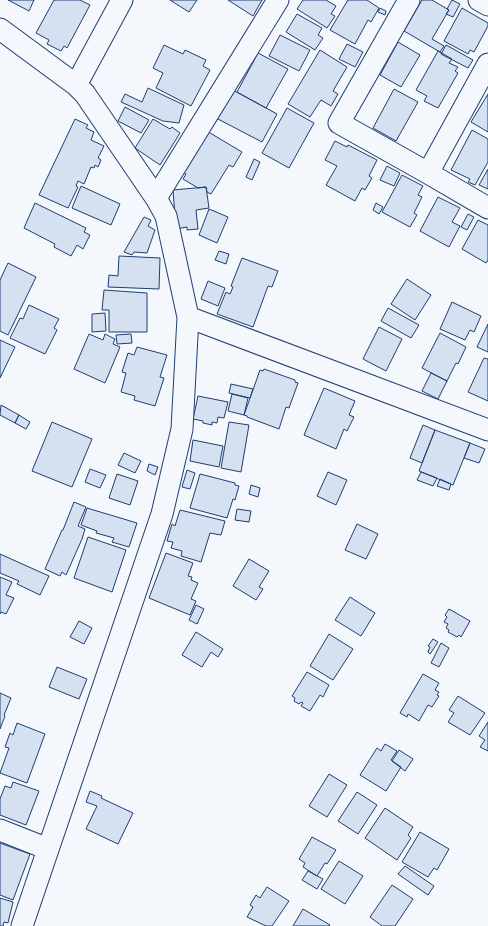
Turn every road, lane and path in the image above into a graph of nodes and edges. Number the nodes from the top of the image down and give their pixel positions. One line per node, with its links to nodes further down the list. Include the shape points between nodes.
1 (122, 0): 8 (street)
2 (278, 0): 10 (street)
3 (408, 0): 9 (street, via 339,123)
4 (479, 0): 5 (street)
5 (488, 4)
6 (0, 29): 8 (street)
7 (488, 64): 9 (street)
8 (76, 85): 10 (street, via 85,94)
9 (428, 173): 11 (street)
10 (156, 198): 12 (street, via 166,216)
11 (488, 208)
12 (188, 317): 13 (street); 15 (street, via 182,429 162,514)
13 (488, 430)
14 (0, 830): 15 (street)
15 (48, 849): 16 (street)
16 (22, 926)

